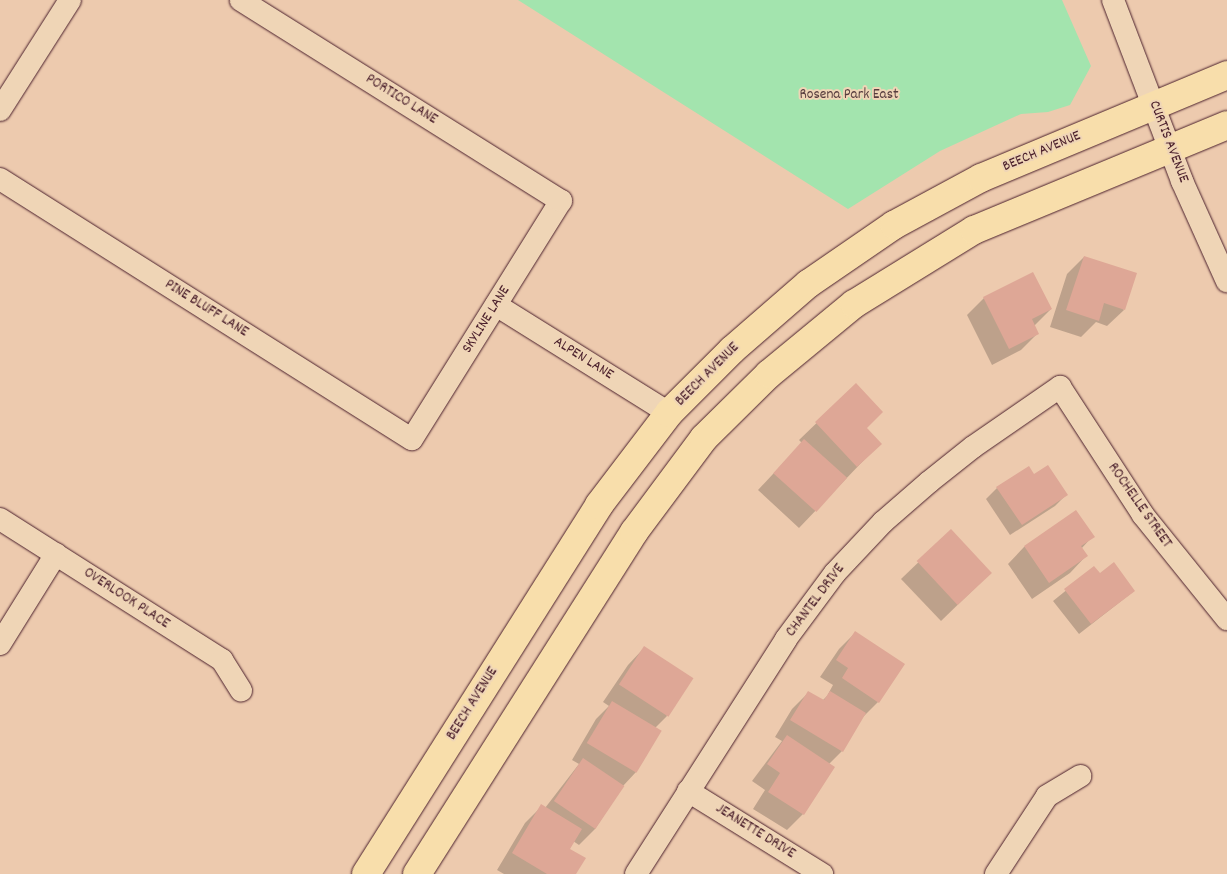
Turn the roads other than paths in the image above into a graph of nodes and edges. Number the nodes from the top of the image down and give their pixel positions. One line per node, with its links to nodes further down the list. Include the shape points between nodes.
1 (70, 0): 6 (street)
2 (241, 0): 10 (street, PORTICO LANE)
3 (1113, 0): 5 (street, CURTIS AVENUE)
4 (1227, 75): 5 (main road, BEECH AVENUE)
5 (1153, 105): 8 (street, CURTIS AVENUE); 14 (main road, BEECH AVENUE, via 981,178 894,224 808,284 732,350)
6 (0, 110)
7 (1227, 125): 8 (main road)
8 (1170, 148): 11 (street, CURTIS AVENUE); 24 (main road, via 1015,210 935,251 854,304 769,374 704,438 639,525)
9 (0, 179): 15 (street, PINE BLUFF LANE)
10 (561, 200): 12 (street, SKYLINE LANE)
11 (1227, 282)
12 (496, 304): 14 (street, ALPEN LANE); 15 (street, SKYLINE LANE)
13 (1060, 387): 18 (street, ROCHELLE STREET, via 1143,515); 22 (street, CHANTEL DRIVE, via 973,446 861,544 786,639)
14 (670, 414): 23 (main road, BEECH AVENUE, via 599,505)
15 (412, 439)
16 (0, 519): 17 (street, OVERLOOK PLACE)
17 (56, 554): 19 (street); 20 (street, OVERLOOK PLACE, via 222,660)
18 (1227, 619)
19 (0, 644)
20 (241, 690)
21 (1080, 776): 27 (street, via 1047,796)
22 (688, 791): 25 (street, CHANTEL DRIVE); 26 (street, JEANETTE DRIVE)
23 (366, 874)
24 (417, 874)
25 (636, 874)
26 (822, 874)
27 (996, 874)

